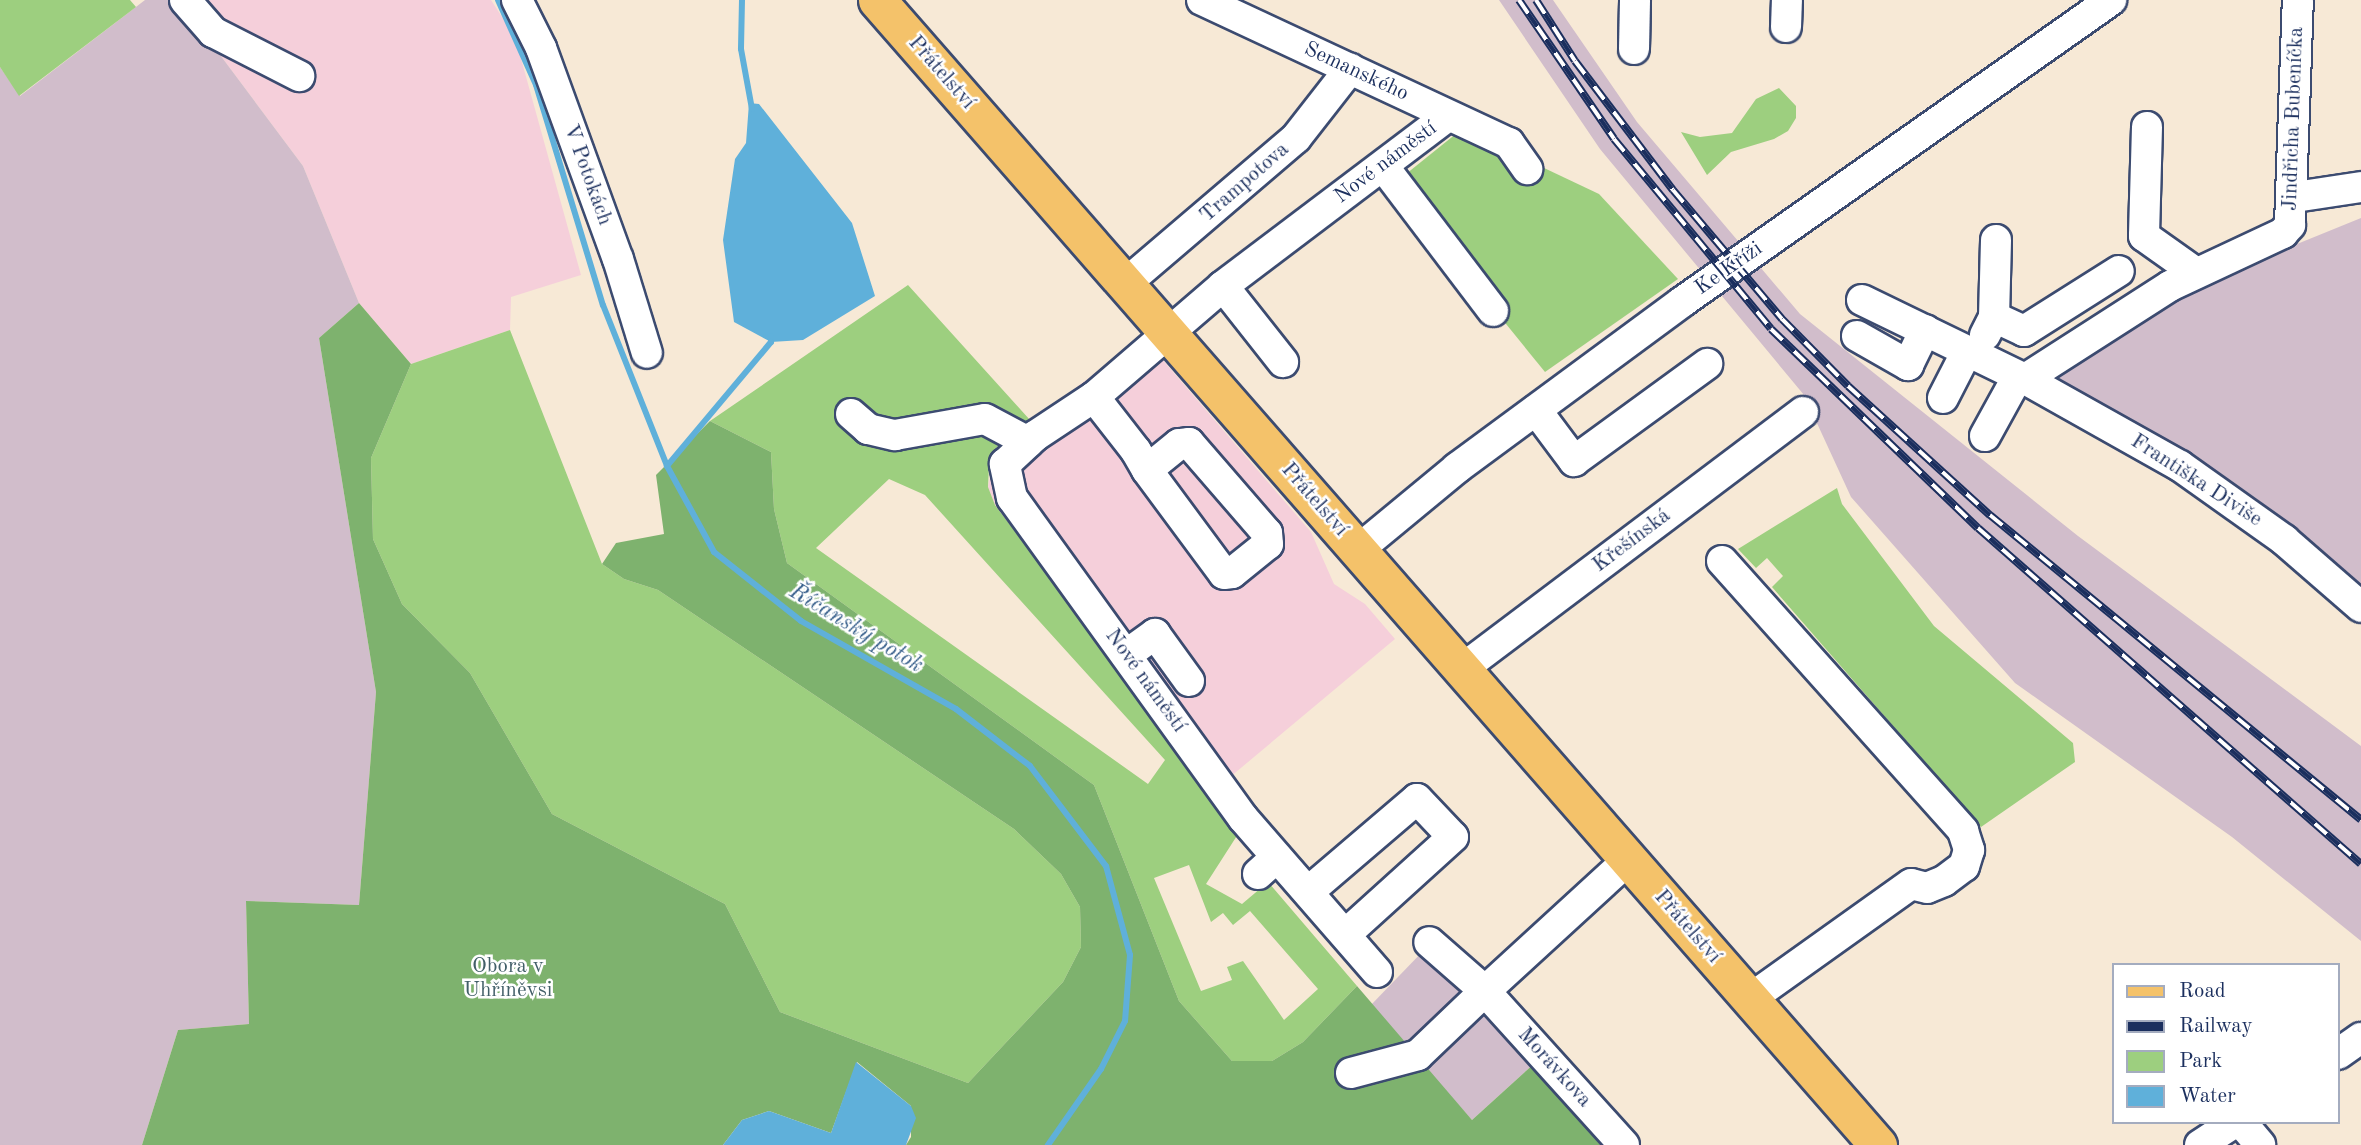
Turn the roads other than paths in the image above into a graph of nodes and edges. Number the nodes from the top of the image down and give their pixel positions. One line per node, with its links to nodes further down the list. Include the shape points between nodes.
1 (185, 0): 10 (street, via 214,32)
2 (517, 0): 29 (street, V Potokách, via 573,135)
3 (877, 0): 20 (main road, Přátelství)
4 (1202, 0): 9 (street, Semanského)
5 (1635, 0): 8 (street)
6 (2110, 0): 35 (street, Ke Kříži)
7 (2298, 0): 16 (street, Jindřicha Bubeníčka)
8 (1634, 49)
9 (1350, 69): 11 (street, Semanského); 20 (street, Trampotova, via 1296,138)
10 (299, 76)
11 (1448, 116): 13 (street, Nové náměstí); 14 (street, Semanského, via 1509,143)
12 (2147, 127): 19 (street, via 2144,236)
13 (1383, 166): 21 (street, Nové náměstí); 23 (street)
14 (1527, 169)
15 (2361, 187): 16 (street)
16 (2295, 197): 19 (street, Jindřicha Bubeníčka, via 2290,225 2283,233)
17 (1996, 240): 24 (street)
18 (2119, 271): 24 (street, via 2024,331)
19 (2196, 273): 32 (street, Jindřicha Bubeníčka)
20 (1125, 284): 26 (main road, Přátelství)
21 (1223, 286): 26 (street, Nové náměstí); 30 (street)
22 (1862, 300): 25 (street, Františka Diviše)
23 (1493, 311)
24 (1994, 317): 28 (street)
25 (1924, 330): 27 (street, via 1908,365); 28 (street, Františka Diviše)
26 (1167, 331): 33 (street, Nové náměstí); 41 (main road, Přátelství)
27 (1857, 336)
28 (1971, 353): 32 (street, Františka Diviše); 34 (street)
29 (647, 354)
30 (1283, 362)
31 (1707, 364): 35 (street, via 1574,461)
32 (2022, 377): 38 (street); 43 (street, Františka Diviše, via 2227,496)
33 (1094, 397): 39 (street, Nové náměstí); 40 (street)
34 (1943, 398)
35 (1536, 410): 41 (street, Ke Kříži)
36 (1803, 412): 45 (street, Křešínská)
37 (851, 414): 39 (street, via 868,429 895,435 985,419)
38 (1985, 436)
39 (1028, 442): 44 (street, Nové náměstí, via 1005,464 1012,498)
40 (1147, 470)
41 (1358, 550): 45 (main road, Přátelství)
42 (1722, 561): 53 (street, via 1963,831 1969,850 1964,866 1927,888 1911,884)
43 (2361, 607)
44 (1126, 655): 46 (street, via 1156,634); 48 (street, Nové náměstí, via 1268,866)
45 (1462, 669): 47 (main road, Přátelství)
46 (1189, 681)
47 (1628, 860): 52 (street); 53 (main road, Přátelství)
48 (1308, 892): 49 (street, Nové náměstí); 49 (street, via 1417,799 1453,837)
49 (1346, 934): 51 (street, Nové náměstí)
50 (1429, 942): 52 (street, Morávkova)
51 (1377, 972)
52 (1485, 991): 56 (street, via 1418,1055); 59 (street, Morávkova)
53 (1750, 999): 60 (main road, Přátelství)
54 (2361, 1038): 55 (street)
55 (2340, 1053)
56 (1351, 1073)
57 (2235, 1124): 61 (street)
58 (2240, 1124): 62 (street)
59 (1624, 1145)
60 (1878, 1145)
61 (2200, 1145)
62 (2260, 1145)

